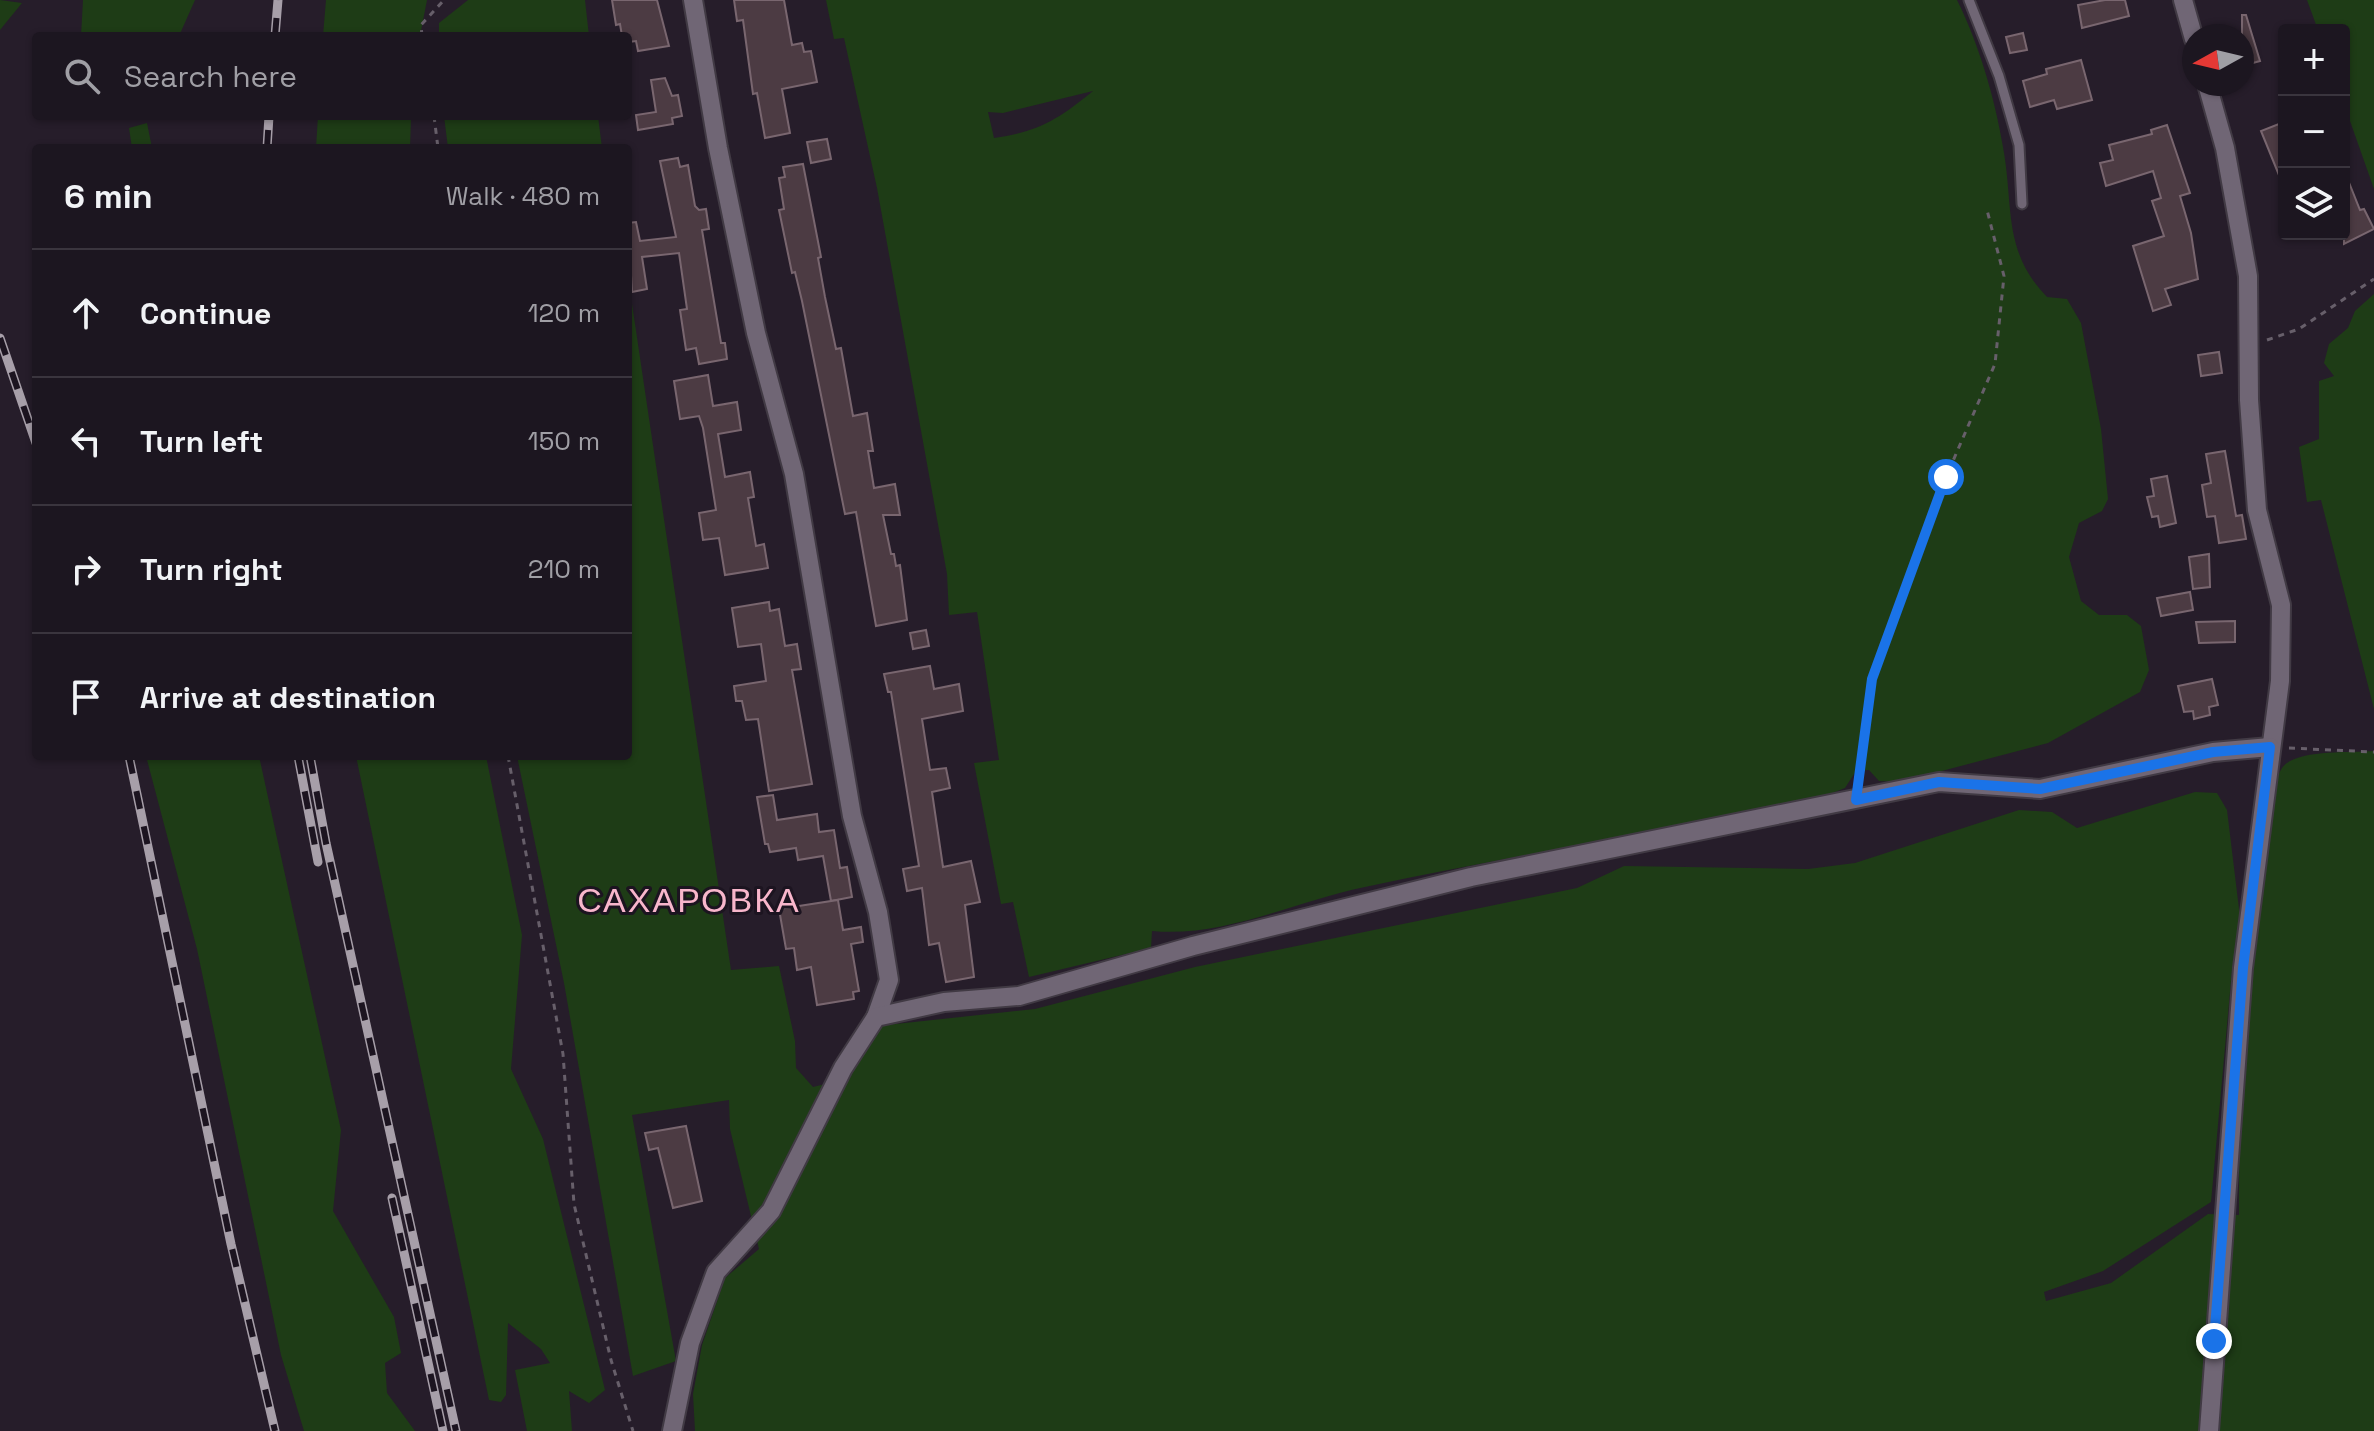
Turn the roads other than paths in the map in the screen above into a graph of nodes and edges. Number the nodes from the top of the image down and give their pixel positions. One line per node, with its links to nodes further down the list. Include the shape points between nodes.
1 (693, 0): 8 (street, via 753,318 802,516 852,816 878,912 889,980)
2 (1969, 0): 6 (lane, via 2019,145)
3 (2183, 0): 4 (street)
4 (2190, 24)
5 (2210, 96): 7 (street, via 2248,276 2257,510 2281,605 2280,681)
6 (2022, 204)
7 (2270, 747): 8 (street, via 2213,752 2040,789 1939,782 1471,877 1193,946 1019,996 944,1002); 10 (street, via 2243,968)
8 (876, 1017): 9 (street, via 843,1068 771,1211 716,1272 690,1343)
9 (672, 1431)
10 (2209, 1431)

